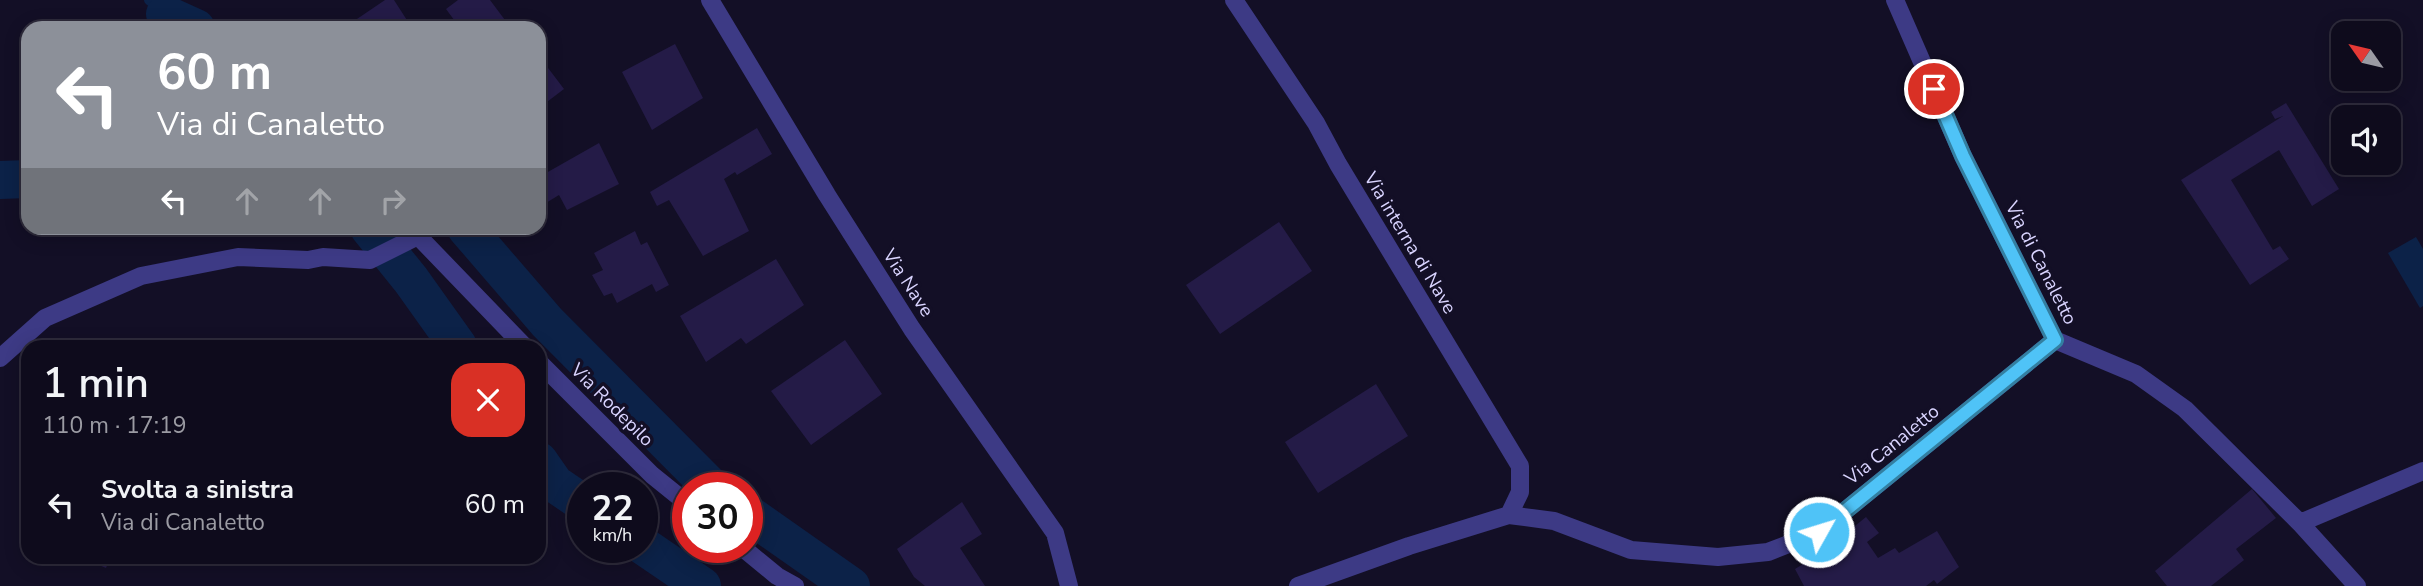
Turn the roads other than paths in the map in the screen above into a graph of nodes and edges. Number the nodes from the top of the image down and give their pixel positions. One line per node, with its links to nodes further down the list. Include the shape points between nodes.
1 (710, 0): 14 (street, Via Nave, via 912,329 1055,533)
2 (1234, 0): 10 (street, Via interna di Nave, via 1316,123 1520,466 1520,492)
3 (1895, 0): 5 (street, Via di Canaletto, via 1963,156)
4 (518, 340): 6 (street, via 418,236 370,260 238,257 141,276 46,318)
5 (2055, 340): 10 (street, Via Canaletto, via 1819,532 1768,552 1718,557 1631,550 1554,521); 11 (street, Via di Canaletto, via 2136,374 2185,409)
6 (0, 358)
7 (546, 369): 9 (street, Via Rodepilo)
8 (2423, 471): 11 (street)
9 (672, 491)
10 (1509, 515): 15 (street, Via Canaletto)
11 (2300, 523): 16 (street, Via di Canaletto)
12 (761, 563): 13 (street)
13 (795, 586)
14 (1069, 586)
15 (1298, 586)
16 (2357, 586)

